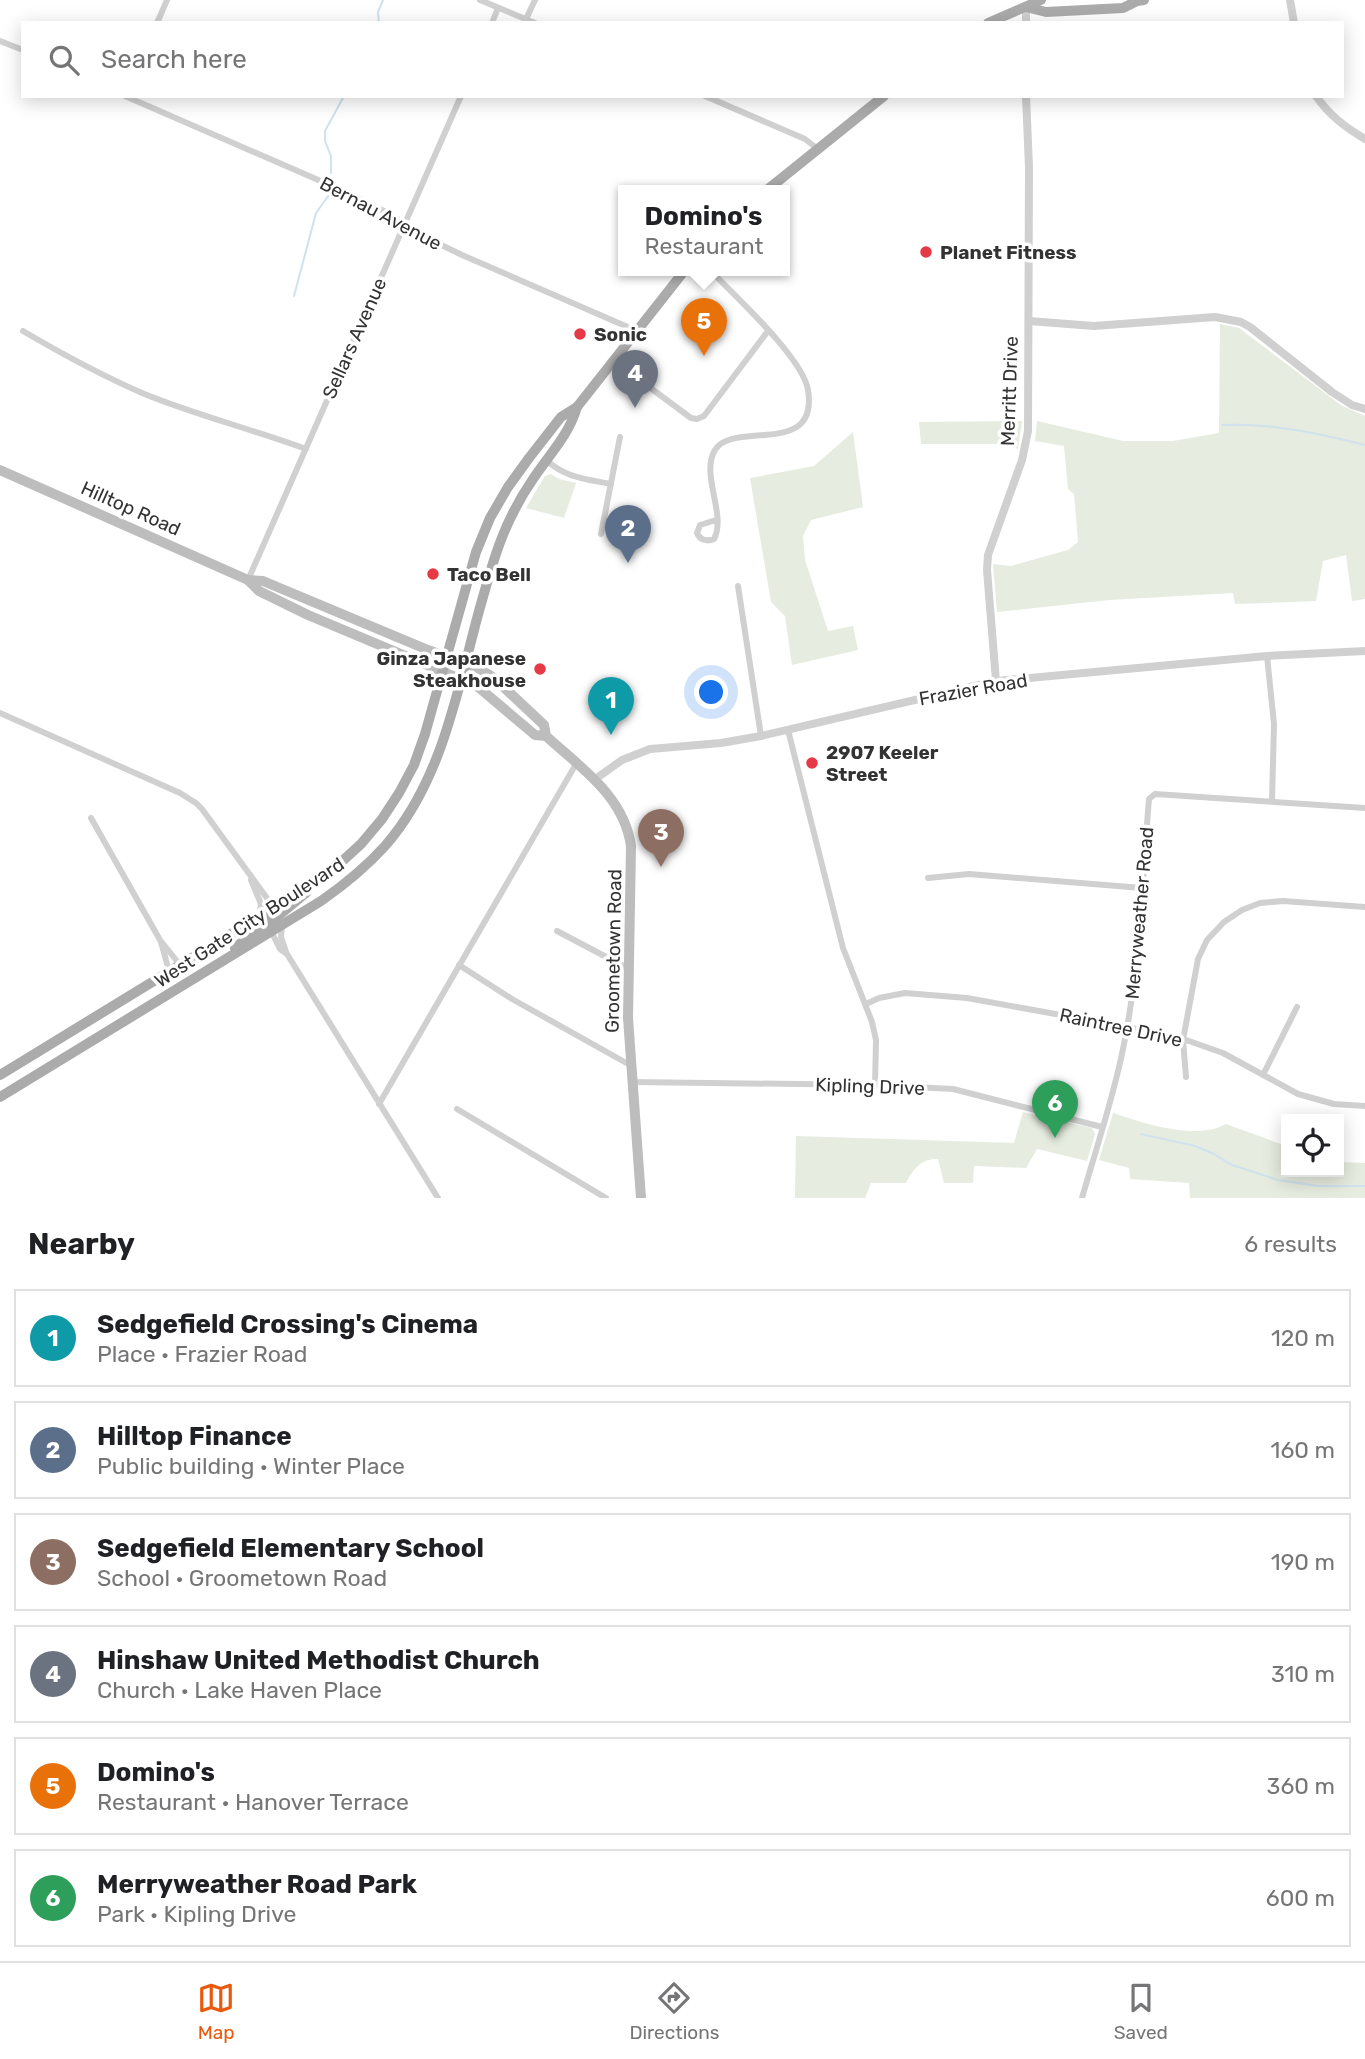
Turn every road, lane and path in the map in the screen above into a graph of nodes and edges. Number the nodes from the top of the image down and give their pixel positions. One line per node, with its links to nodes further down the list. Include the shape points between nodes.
1 (167, 0): 10 (street)
2 (480, 0): 8 (street)
3 (535, 0): 9 (street)
4 (1041, 0): 7 (main road)
5 (1138, 0): 7 (main road, via 1123,8 1046,12)
6 (1290, 0): 15 (street)
7 (1026, 2): 13 (main road); 14 (street)
8 (498, 8): 9 (street); 11 (street)
9 (526, 19): 12 (street)
10 (158, 21)
11 (493, 21)
12 (530, 21)
13 (992, 21)
14 (1026, 21)
15 (1294, 21)
16 (0, 41): 17 (street)
17 (21, 49)
18 (130, 98): 27 (street, Bernau Avenue, via 330,185)
19 (460, 98): 27 (street, Sellars Avenue)
20 (710, 98): 25 (street, via 805,139)
21 (882, 98): 25 (main road)
22 (1026, 98): 30 (street, Merritt Drive)
23 (1317, 98): 24 (street, via 1327,112)
24 (1365, 139)
25 (819, 150): 26 (main road)
26 (774, 185)
27 (404, 223): 32 (street, Bernau Avenue, via 462,255); 38 (street, Sellars Avenue)
28 (680, 276): 32 (main road, West Gate City Boulevard)
29 (716, 276): 33 (street)
30 (1029, 321): 36 (street, via 1094,326 1229,319 1250,327 1332,391); 52 (street, Merritt Drive, via 1026,447 987,564)
31 (23, 331): 38 (street, via 144,393)
32 (637, 331): 34 (main road, West Gate City Boulevard)
33 (768, 331): 34 (street, via 704,416 697,419); 42 (street, via 805,378 808,411 789,430 733,437 716,448 710,469)
34 (614, 361): 35 (main road, West Gate City Boulevard)
35 (578, 407): 39 (main road, West Gate City Boulevard, via 572,425); 48 (main road, West Gate City Boulevard, via 561,417 498,503 476,551)
36 (1365, 409)
37 (620, 437): 41 (street)
38 (306, 449): 44 (street, Sellars Avenue)
39 (546, 460): 41 (street, via 568,475); 49 (main road, West Gate City Boulevard, via 522,495 500,541)
40 (0, 470): 44 (main road, Hilltop Road)
41 (611, 484): 43 (street)
42 (716, 520)
43 (601, 534)
44 (248, 580): 48 (main road, Hilltop Road, via 263,581); 50 (main road, Hilltop Road, via 259,591 308,615)
45 (738, 586): 56 (street)
46 (1365, 651): 47 (street, Frazier Road)
47 (1267, 656): 52 (street, Frazier Road); 59 (street, via 1275,724)
48 (447, 657): 49 (main road, Hilltop Road); 50 (main road, West Gate City Boulevard)
49 (465, 663): 51 (main road, West Gate City Boulevard); 55 (main road, Groometown Road, via 494,678 544,725)
50 (443, 672): 51 (main road, Groometown Road); 62 (main road, West Gate City Boulevard, via 416,758 399,793 372,832)
51 (461, 678): 55 (main road, Groometown Road, via 483,690 536,735); 69 (main road, West Gate City Boulevard, via 432,772 397,831 350,880)
52 (996, 681): 54 (street, Frazier Road)
53 (0, 713): 63 (street, via 188,797 202,809)
54 (788, 730): 56 (street, Frazier Road); 79 (street, via 844,948)
55 (546, 736): 57 (main road, Groometown Road)
56 (761, 736): 58 (street, Frazier Road, via 650,749 622,760)
57 (576, 764): 58 (main road, Groometown Road); 76 (street)
58 (594, 780): 77 (main road, Groometown Road, via 617,804 630,838)
59 (1272, 801): 60 (street); 65 (street, Merryweather Road, via 1155,794 1149,799)
60 (1365, 808)
61 (90, 818): 72 (street)
62 (324, 875): 67 (main road, West Gate City Boulevard); 70 (main road, via 277,917)
63 (250, 878): 67 (street); 68 (street, via 261,904)
64 (928, 878): 65 (street, via 969,874)
65 (1142, 888): 81 (street, Merryweather Road)
66 (1365, 907): 82 (street, via 1259,903 1224,922 1207,940 1198,959)
67 (271, 909): 68 (main road, West Gate City Boulevard); 74 (main road, via 266,922)
68 (259, 916): 75 (main road, West Gate City Boulevard)
69 (282, 925): 70 (main road, West Gate City Boulevard); 73 (street)
70 (271, 931): 73 (street); 74 (main road, West Gate City Boulevard)
71 (557, 931): 77 (street)
72 (160, 940): 75 (street); 78 (street)
73 (287, 954): 90 (street)
74 (218, 964): 89 (main road, West Gate City Boulevard)
75 (180, 965): 78 (main road, West Gate City Boulevard)
76 (459, 965): 83 (street); 90 (street)
77 (629, 968): 83 (main road, Groometown Road)
78 (170, 971): 85 (main road, West Gate City Boulevard)
79 (866, 1004): 81 (street, Raintree Drive, via 905,993 967,998); 88 (street, via 876,1040)
80 (1297, 1007): 84 (street)
81 (1127, 1027): 82 (street, Raintree Drive); 93 (street, Merryweather Road)
82 (1183, 1040): 84 (street, Raintree Drive, via 1223,1053); 86 (street)
83 (631, 1065): 87 (main road, Groometown Road)
84 (1263, 1074): 91 (street, Raintree Drive, via 1298,1094)
85 (0, 1075)
86 (1186, 1077)
87 (632, 1082): 88 (street, Kipling Drive); 96 (main road, Groometown Road)
88 (875, 1085): 93 (street, Kipling Drive, via 953,1089)
89 (0, 1097)
90 (379, 1104): 94 (street)
91 (1365, 1106)
92 (457, 1109): 95 (street)
93 (1102, 1128): 97 (street, Merryweather Road)
94 (438, 1198)
95 (606, 1198)
96 (641, 1198)
97 (1082, 1198)

